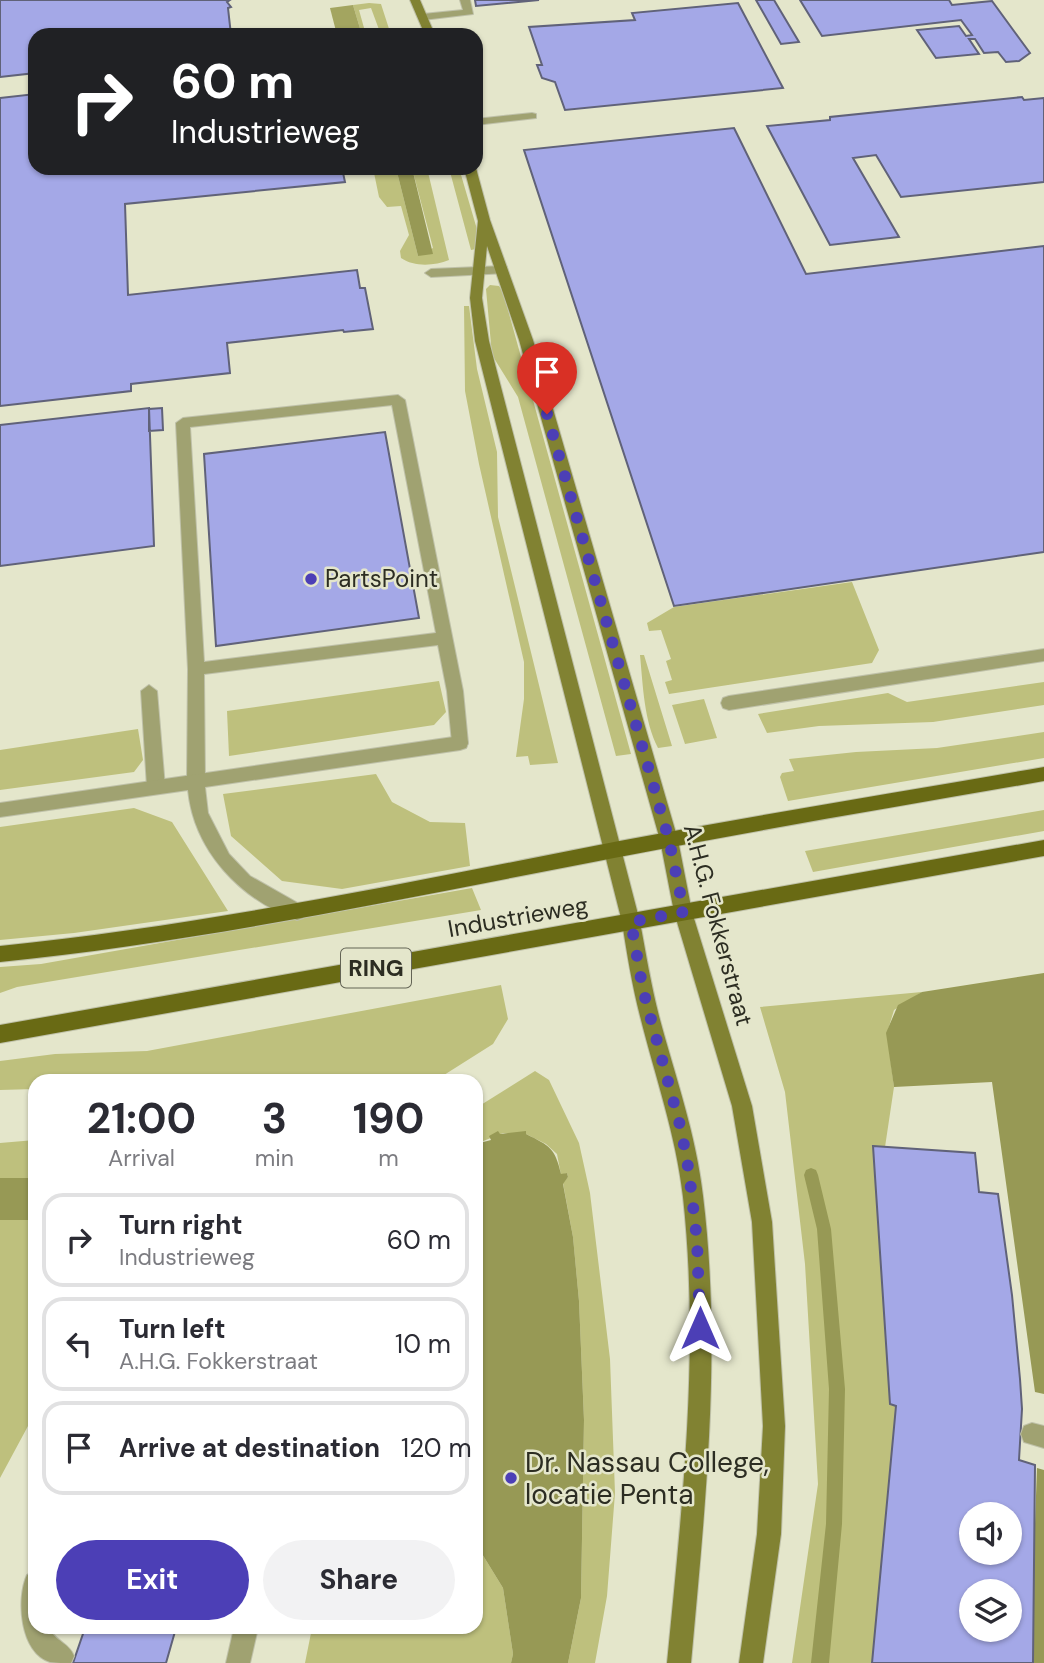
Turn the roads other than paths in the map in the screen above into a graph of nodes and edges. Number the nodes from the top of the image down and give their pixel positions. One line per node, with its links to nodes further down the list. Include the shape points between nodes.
1 (415, 0): 3 (street)
2 (465, 0): 3 (street, via 469,12)
3 (423, 17): 4 (street)
4 (427, 28)
5 (532, 116): 6 (street)
6 (483, 121)
7 (472, 175): 8 (street, A.H.G. Fokkerstraat)
8 (484, 220): 9 (street, A.H.G. Fokkerstraat); 10 (street, A.H.G. Fokkerstraat)
9 (503, 270): 10 (street); 21 (street, A.H.G. Fokkerstraat)
10 (476, 272): 11 (street); 23 (street, A.H.G. Fokkerstraat, via 482,341)
11 (431, 273)
12 (444, 638): 14 (street); 14 (street, via 398,400 183,423); 18 (street, via 460,743)
13 (1044, 654): 16 (street)
14 (196, 669): 18 (street)
15 (149, 691): 19 (street)
16 (729, 703)
17 (1044, 774): 21 (main road, Industrieweg)
18 (196, 782): 19 (street); 24 (street, via 200,814 223,859 244,882)
19 (156, 787): 20 (street)
20 (0, 810)
21 (669, 840): 23 (main road, Industrieweg); 25 (street, A.H.G. Fokkerstraat)
22 (1044, 848): 25 (main road, Industrieweg / RING)
23 (612, 850): 24 (main road, Industrieweg); 26 (street, A.H.G. Fokkerstraat)
24 (297, 912): 27 (main road, Industrieweg, via 153,937)
25 (684, 912): 26 (main road, Industrieweg / RING); 34 (street, A.H.G. Fokkerstraat, via 742,1106 762,1222 774,1426 769,1534)
26 (631, 922): 28 (main road, Industrieweg / RING); 33 (street, A.H.G. Fokkerstraat, via 643,990 681,1129 698,1253 699,1454)
27 (0, 954)
28 (0, 1034)
29 (40, 1634): 31 (street, via 45,1646)
30 (245, 1634): 32 (street)
31 (62, 1656)
32 (238, 1663)
33 (679, 1663)
34 (751, 1663)

